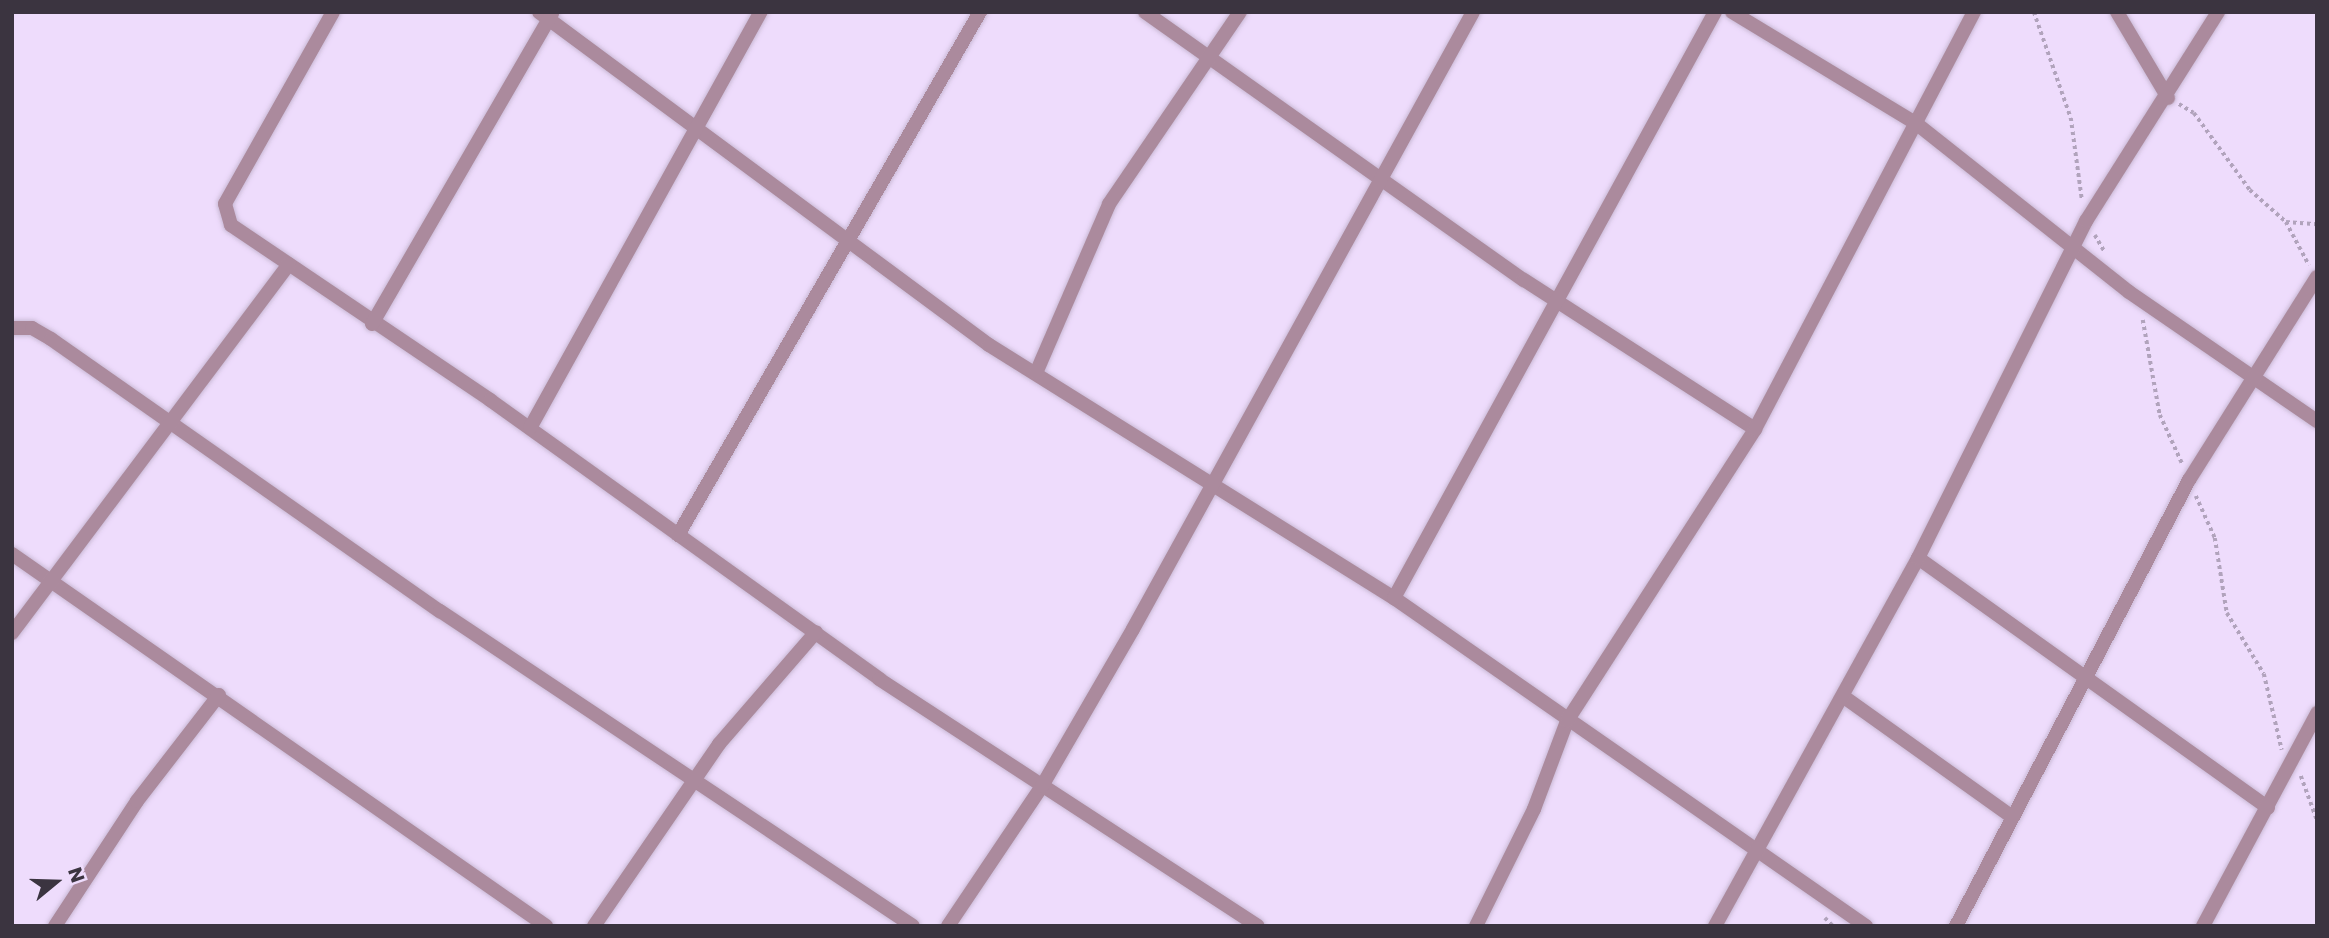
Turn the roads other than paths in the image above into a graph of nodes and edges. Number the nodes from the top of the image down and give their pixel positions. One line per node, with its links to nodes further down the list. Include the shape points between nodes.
1 (333, 12): 20 (street, via 225,204 231,225)
2 (761, 12): 16 (street)
3 (980, 12): 18 (street)
4 (1145, 12): 13 (street)
5 (1240, 12): 13 (street)
6 (1473, 12): 17 (street)
7 (1715, 12): 22 (street)
8 (1732, 12): 15 (street)
9 (1974, 12): 15 (street)
10 (2117, 12): 14 (street)
11 (2218, 12): 14 (street)
12 (547, 15): 16 (street); 23 (street)
13 (1214, 58): 17 (street); 25 (street, via 1121,182)
14 (2168, 98): 19 (street)
15 (1917, 124): 19 (street); 30 (street)
16 (698, 129): 18 (street); 29 (street)
17 (1381, 179): 22 (street); 31 (street)
18 (852, 240): 25 (street, via 989,345); 32 (street)
19 (2074, 244): 26 (street, via 2129,292); 34 (street)
20 (289, 264): 23 (street); 27 (street)
21 (2317, 277): 26 (street)
22 (1557, 300): 30 (street); 36 (street)
23 (372, 324): 29 (street)
24 (12, 328): 27 (street, via 32,328 51,339)
25 (1036, 373): 31 (street)
26 (2256, 374): 28 (street); 39 (street, via 2189,480)
27 (168, 422): 35 (street); 44 (street)
28 (2317, 422)
29 (530, 428): 32 (street)
30 (1755, 429): 43 (street)
31 (1216, 482): 36 (street); 45 (street)
32 (678, 535): 37 (street)
33 (12, 554): 35 (street)
34 (1918, 558): 39 (street); 41 (street)
35 (49, 579): 38 (street); 40 (street)
36 (1394, 598): 43 (street)
37 (816, 632): 44 (street, via 756,696); 45 (street)
38 (12, 633)
39 (2081, 678): 46 (street); 47 (street)
40 (219, 695): 49 (street, via 137,801); 50 (street)
41 (1844, 697): 47 (street); 48 (street)
42 (2317, 713): 46 (street)
43 (1567, 721): 48 (street); 55 (street, via 1534,809)
44 (692, 781): 51 (street); 52 (street)
45 (1042, 786): 53 (street); 54 (street)
46 (2268, 807): 59 (street)
47 (2011, 816): 58 (street)
48 (1760, 849): 56 (street); 57 (street)
49 (55, 926)
50 (546, 926)
51 (594, 926)
52 (913, 926)
53 (948, 926)
54 (1258, 926)
55 (1476, 926)
56 (1714, 926)
57 (1866, 926)
58 (1956, 926)
59 (2203, 926)

